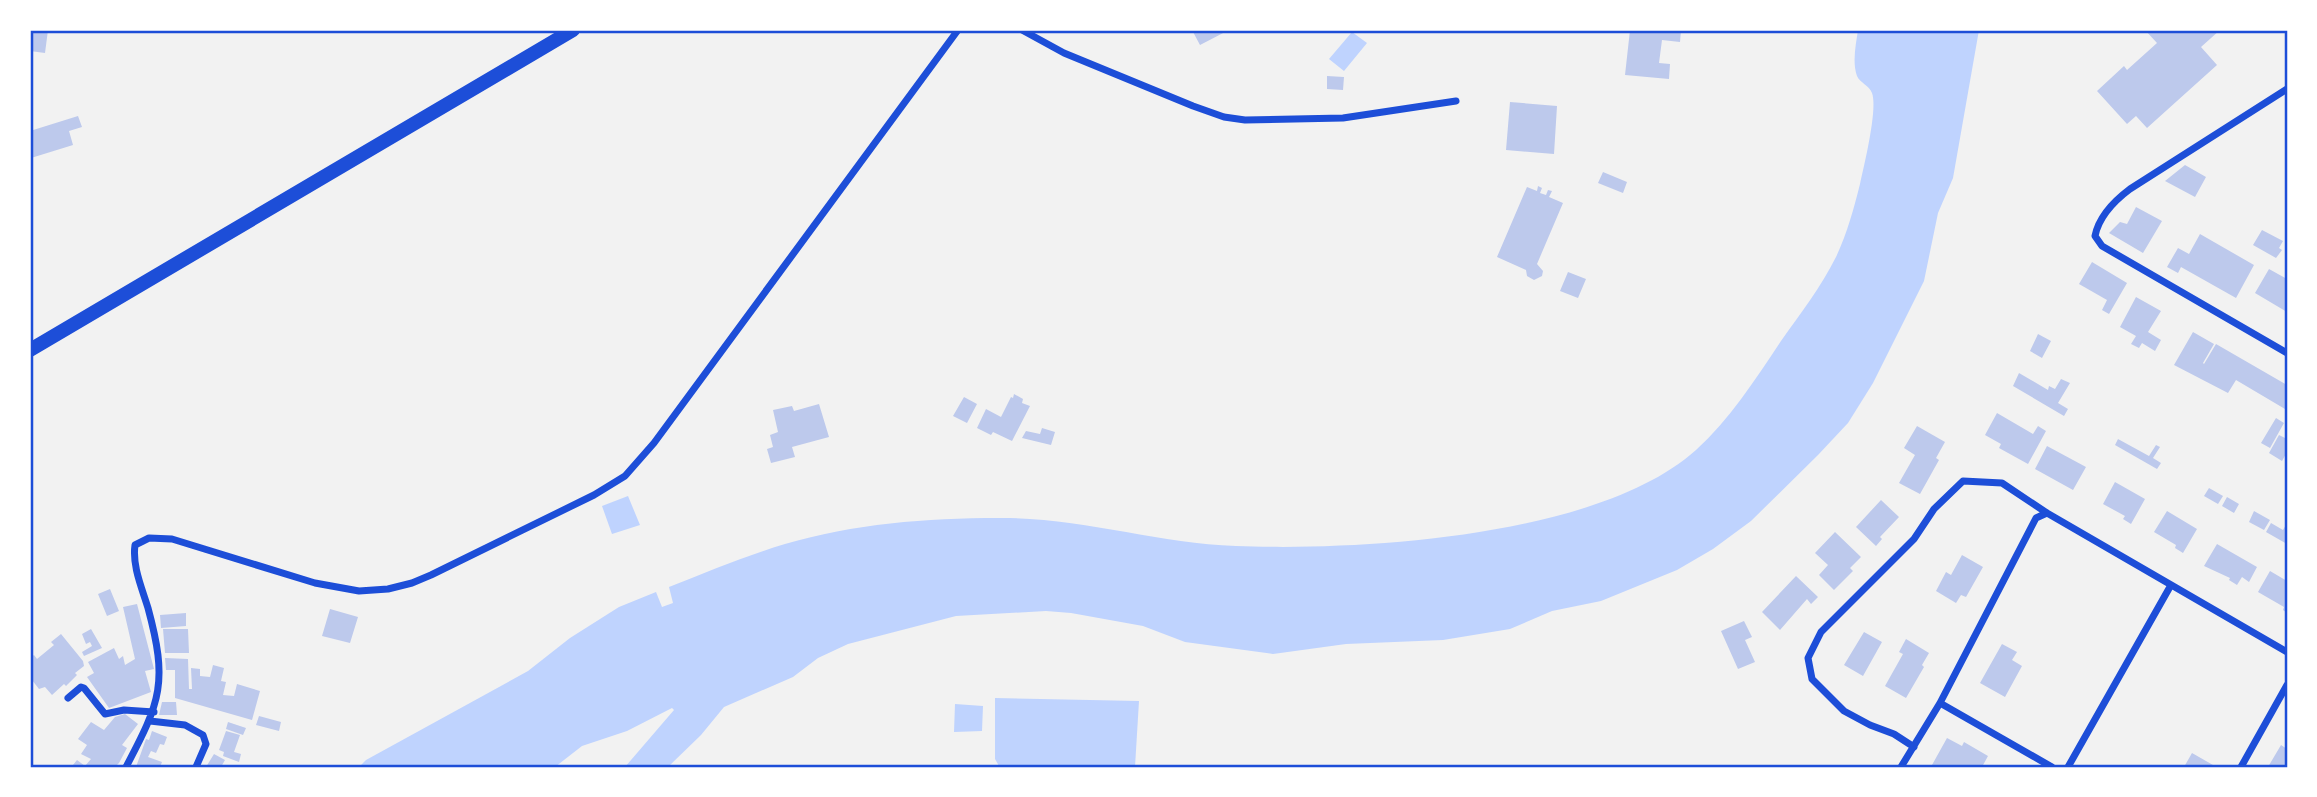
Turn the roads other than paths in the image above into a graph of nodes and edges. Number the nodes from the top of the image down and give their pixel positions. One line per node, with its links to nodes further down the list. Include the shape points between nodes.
1 (573, 30): 6 (main road)
2 (958, 30): 14 (street, via 654,443 617,482 485,549 412,583 388,589 359,591 315,583 172,539 149,538 135,545 160,670)
3 (1022, 30): 5 (street, via 1064,53 1224,117 1343,118)
4 (2287, 89): 7 (street, via 2130,189 2112,204 2095,236 2102,246)
5 (1456, 101)
6 (30, 350)
7 (2287, 352)
8 (2047, 513): 9 (street); 13 (street, via 2036,518); 16 (street, via 2002,483 1963,481 1934,509 1914,539 1821,632 1808,658 1812,679 1844,711)
9 (2171, 585): 10 (street); 21 (street)
10 (2287, 652)
11 (2287, 685): 22 (street)
12 (68, 698): 14 (street, via 81,687 105,714)
13 (1940, 703): 16 (street); 20 (street)
14 (153, 712): 15 (street)
15 (150, 721): 17 (street); 18 (street, via 185,725 203,735 206,744)
16 (1914, 747): 19 (street)
17 (126, 767)
18 (196, 767)
19 (1901, 767)
20 (2052, 767)
21 (2068, 767)
22 (2241, 767)

